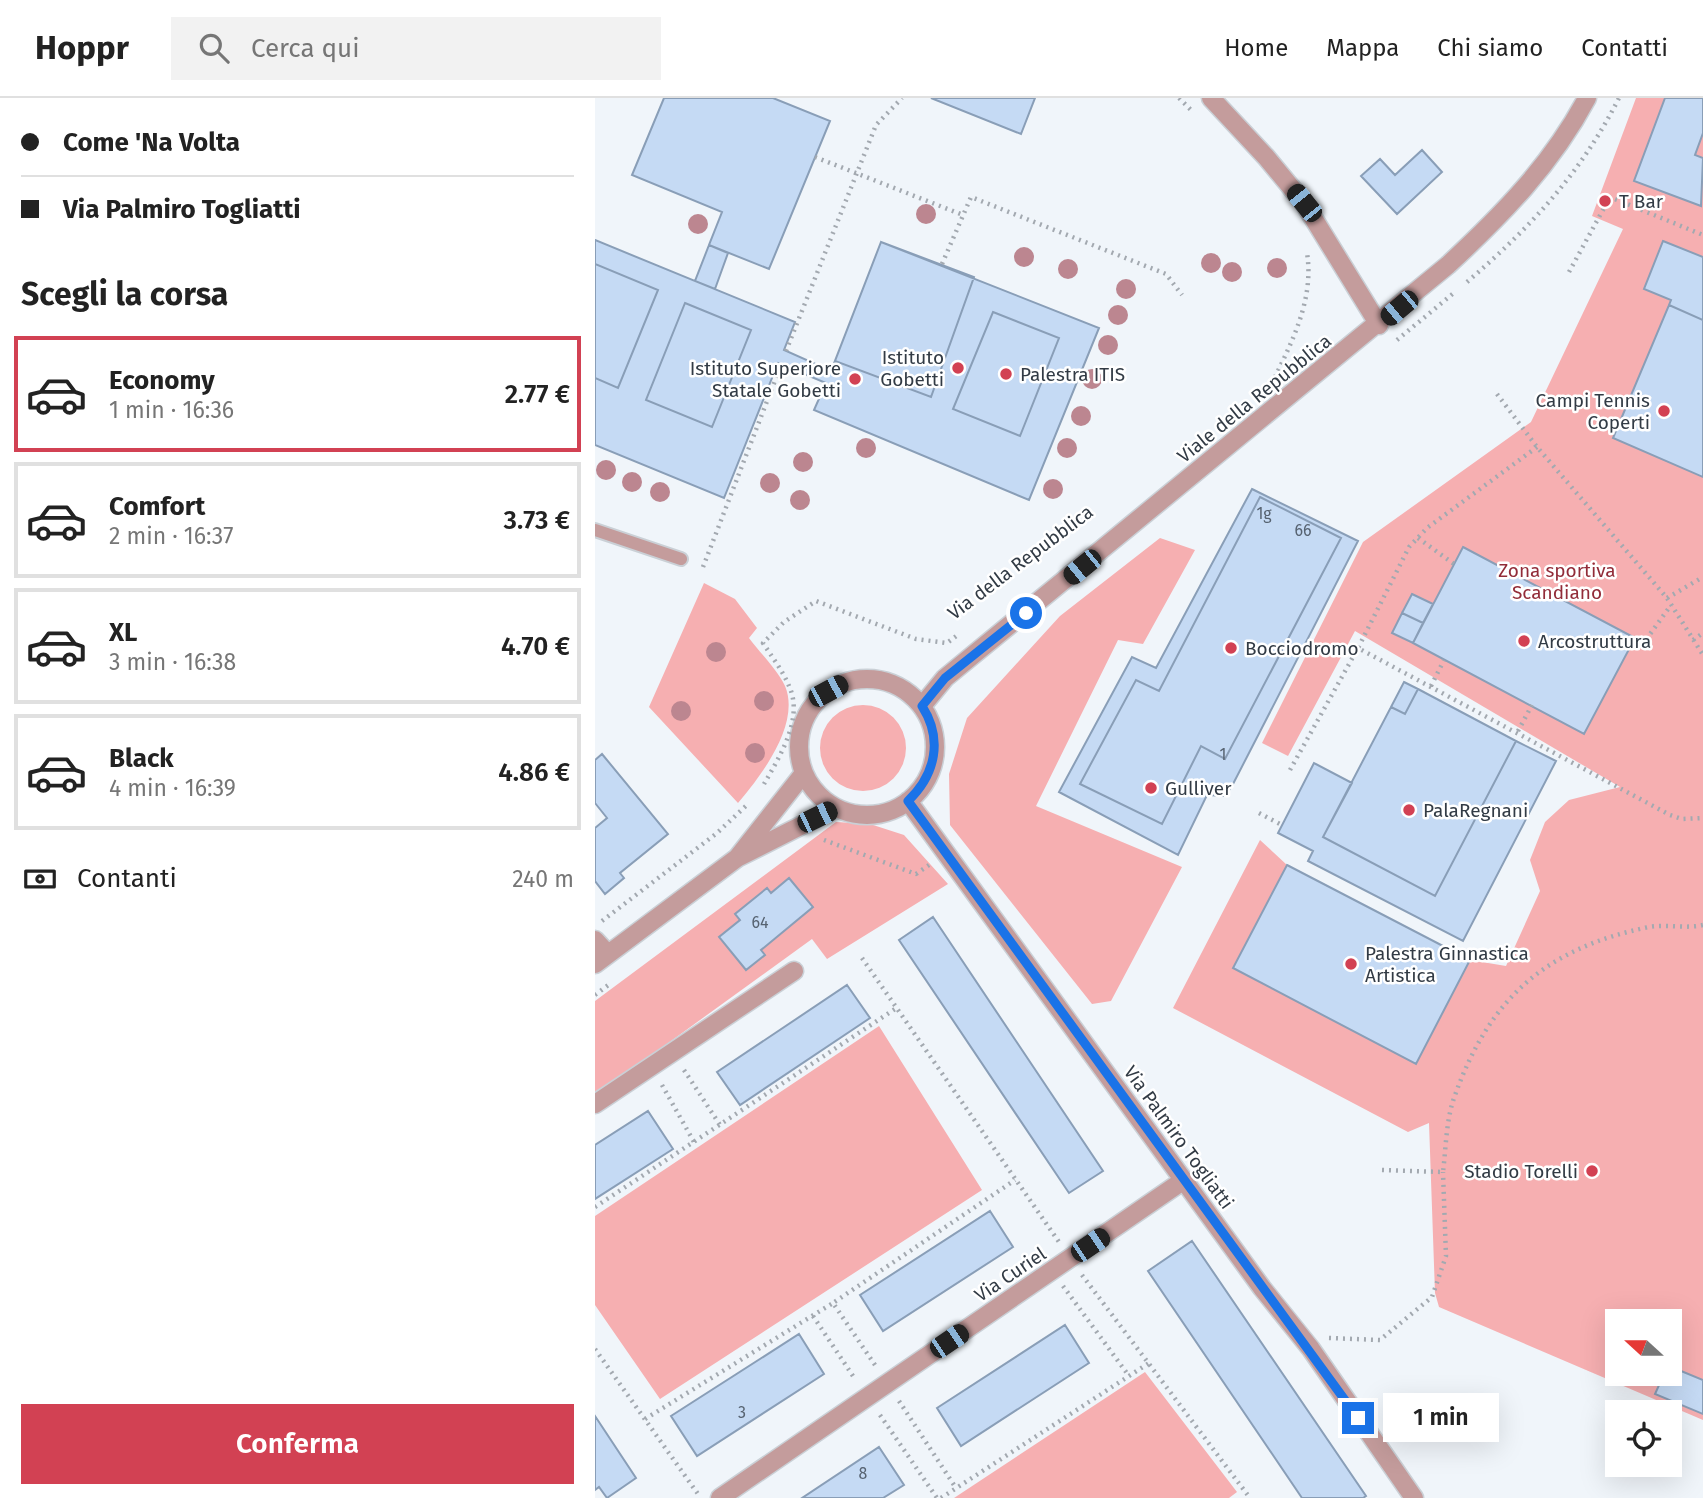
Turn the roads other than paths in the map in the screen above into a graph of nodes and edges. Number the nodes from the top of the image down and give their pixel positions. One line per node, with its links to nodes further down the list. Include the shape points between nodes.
1 (1211, 98): 3 (street, via 1304,203)
2 (1587, 98): 3 (street, Viale della Repubblica, via 1519,196)
3 (1379, 325): 6 (street, Viale della Repubblica, via 945,678)
4 (595, 530): 5 (lane)
5 (681, 559)
6 (922, 706): 7 (street, via 903,689 877,680 850,681 828,691 811,708 800,733); 8 (street, via 932,726 933,763 920,790)
7 (804, 774): 9 (street); 10 (street)
8 (908, 801): 9 (street, via 868,815); 15 (street, Via Palmiro Togliatti)
9 (836, 808): 10 (street)
10 (737, 858): 12 (street)
11 (595, 940): 12 (street)
12 (601, 959)
13 (794, 971): 14 (street)
14 (595, 1104)
15 (1184, 1180): 16 (street, Via Curiel); 17 (street, Via Palmiro Togliatti, via 1311,1349)
16 (720, 1498)
17 (1414, 1498)

